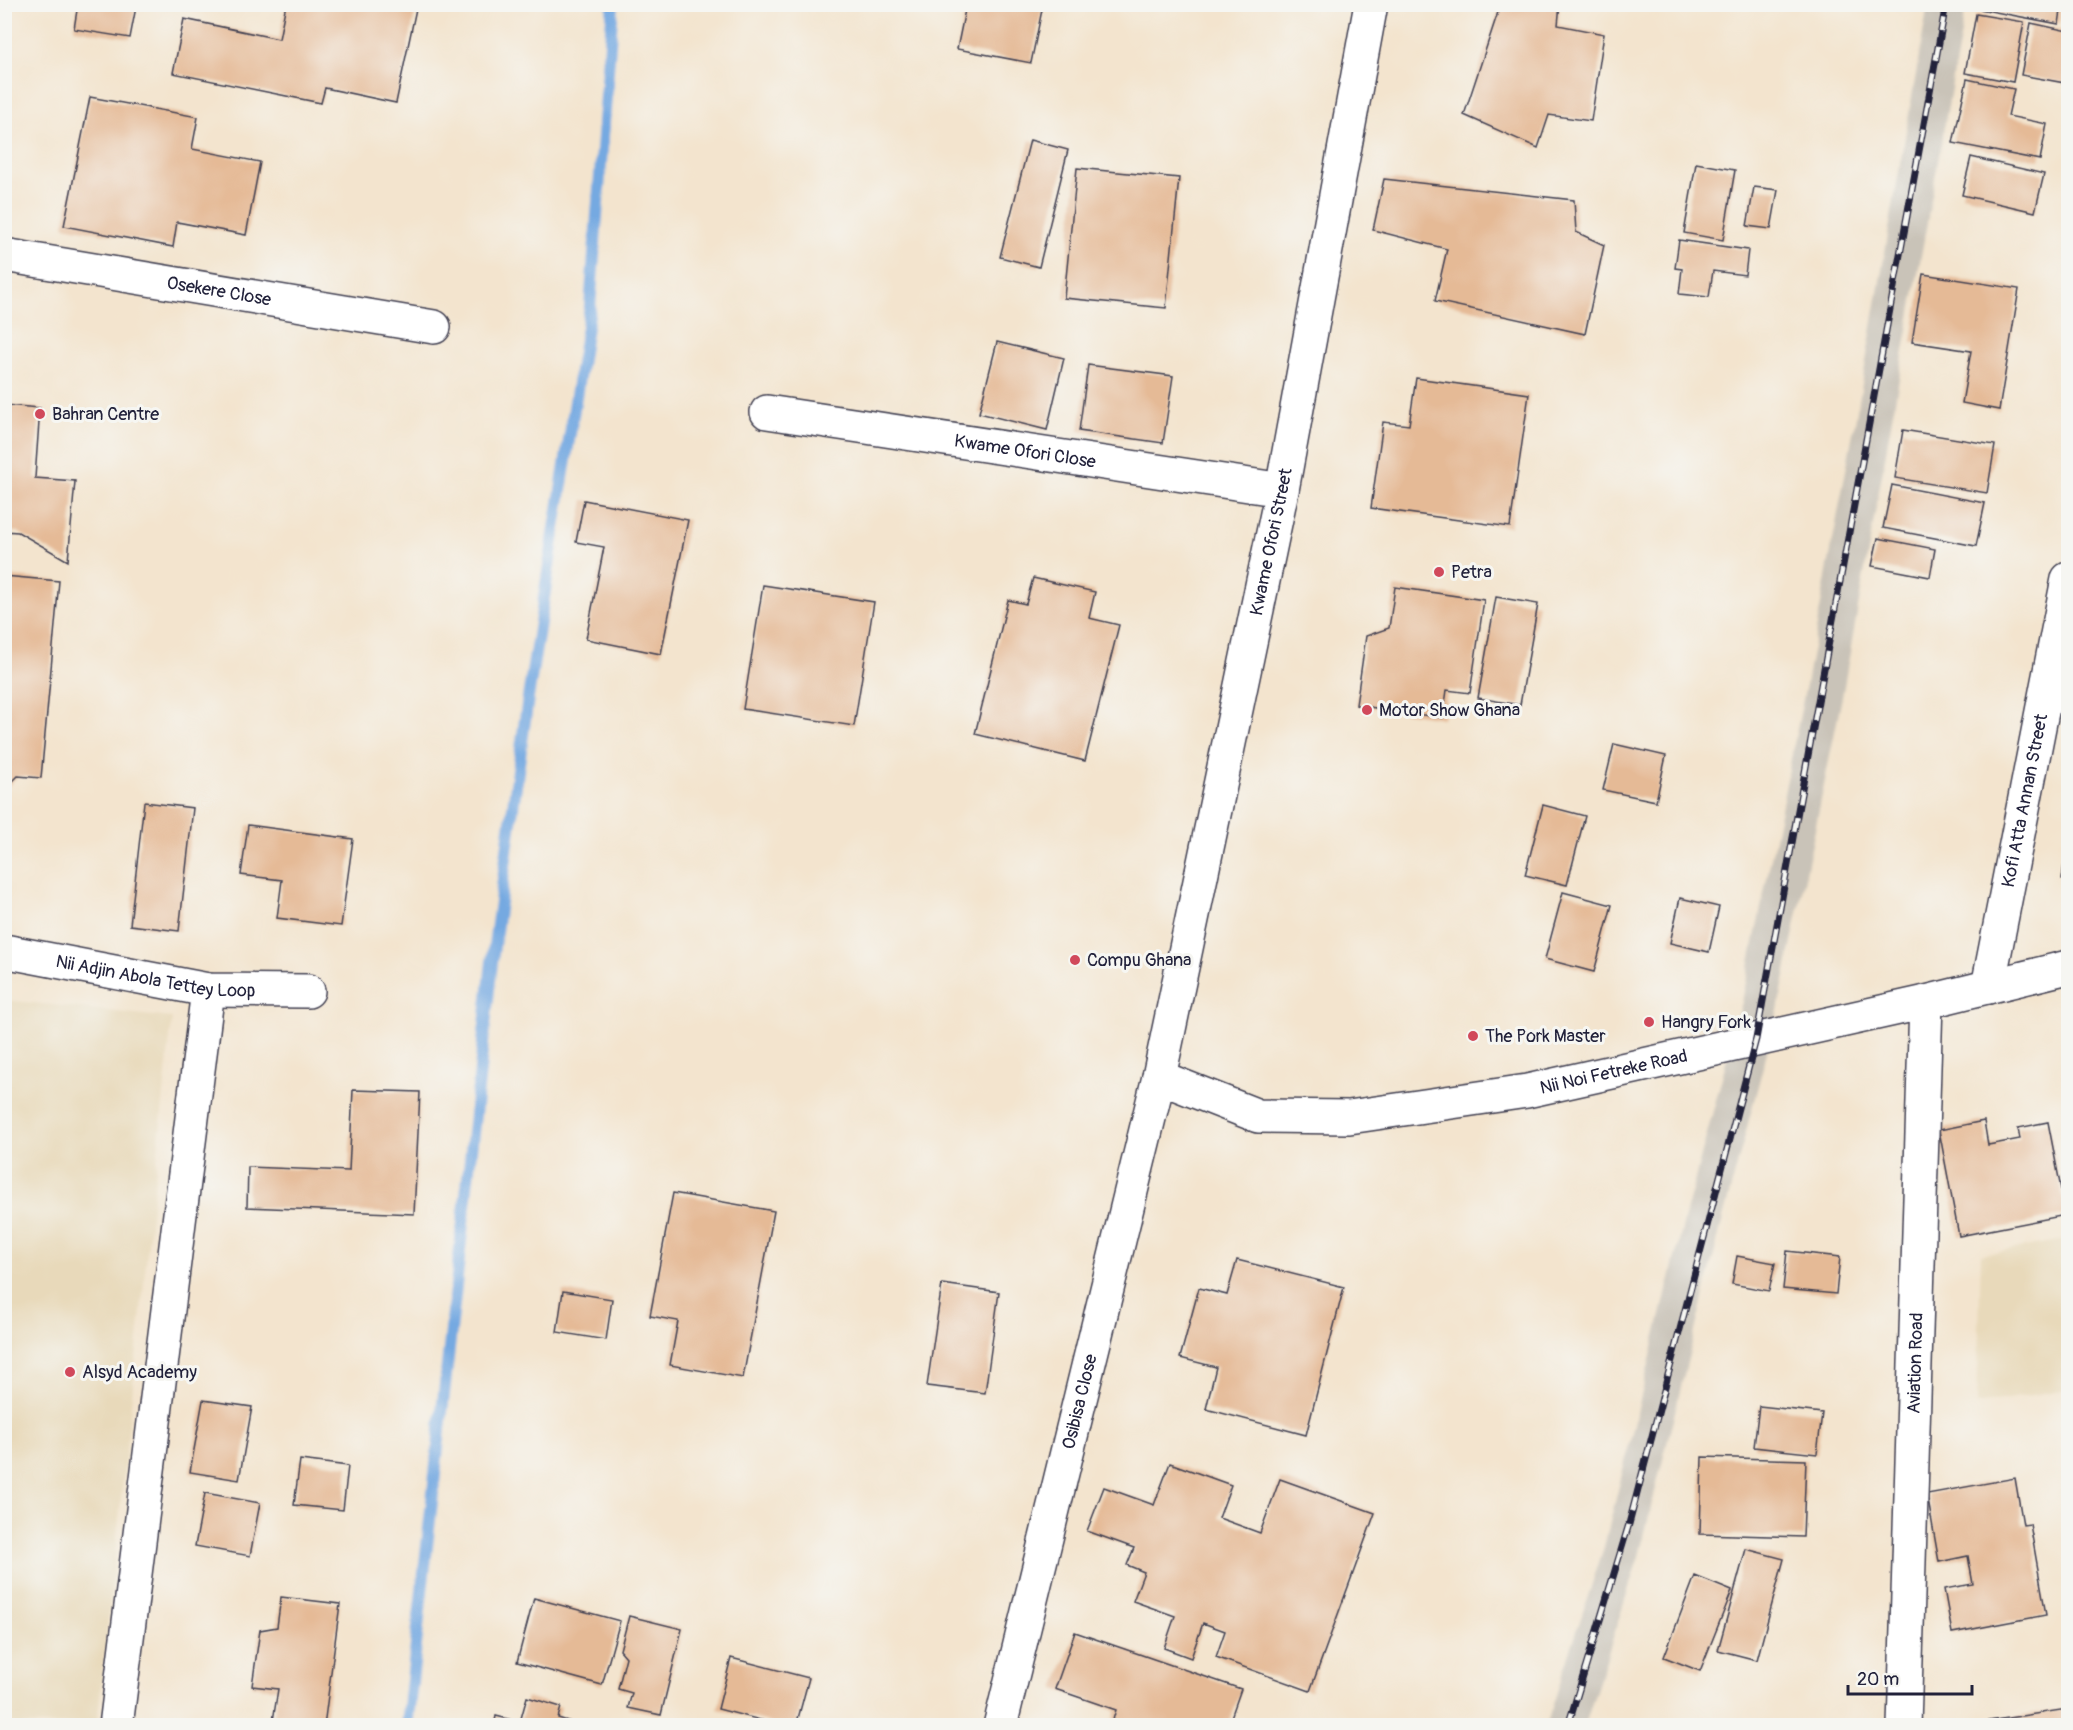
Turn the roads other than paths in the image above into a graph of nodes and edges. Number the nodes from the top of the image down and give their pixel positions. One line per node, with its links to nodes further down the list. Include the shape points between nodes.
1 (1371, 4): 5 (street, Kwame Ofori Street)
2 (4, 255): 3 (street, Osekere Close)
3 (434, 327)
4 (767, 412): 5 (street, Kwame Ofori Close)
5 (1282, 490): 13 (street, Kwame Ofori Street)
6 (2068, 579): 9 (street, Kofi Atta Annan Street)
7 (4, 951): 10 (street, Nii Adjin Abola Tettey Loop)
8 (2068, 967): 9 (street, Nii Noi Fetreke Road)
9 (1988, 987): 12 (street, Nii Noi Fetreke Road)
10 (208, 990): 11 (street, Nii Adjin Abola Tettey Loop); 14 (street)
11 (308, 991)
12 (1926, 1002): 13 (street, Nii Noi Fetreke Road, via 1527,1091 1349,1117 1258,1116); 16 (street, Aviation Road)
13 (1159, 1077): 15 (street, Osibisa Close)
14 (116, 1725)
15 (1000, 1725)
16 (1904, 1725)

